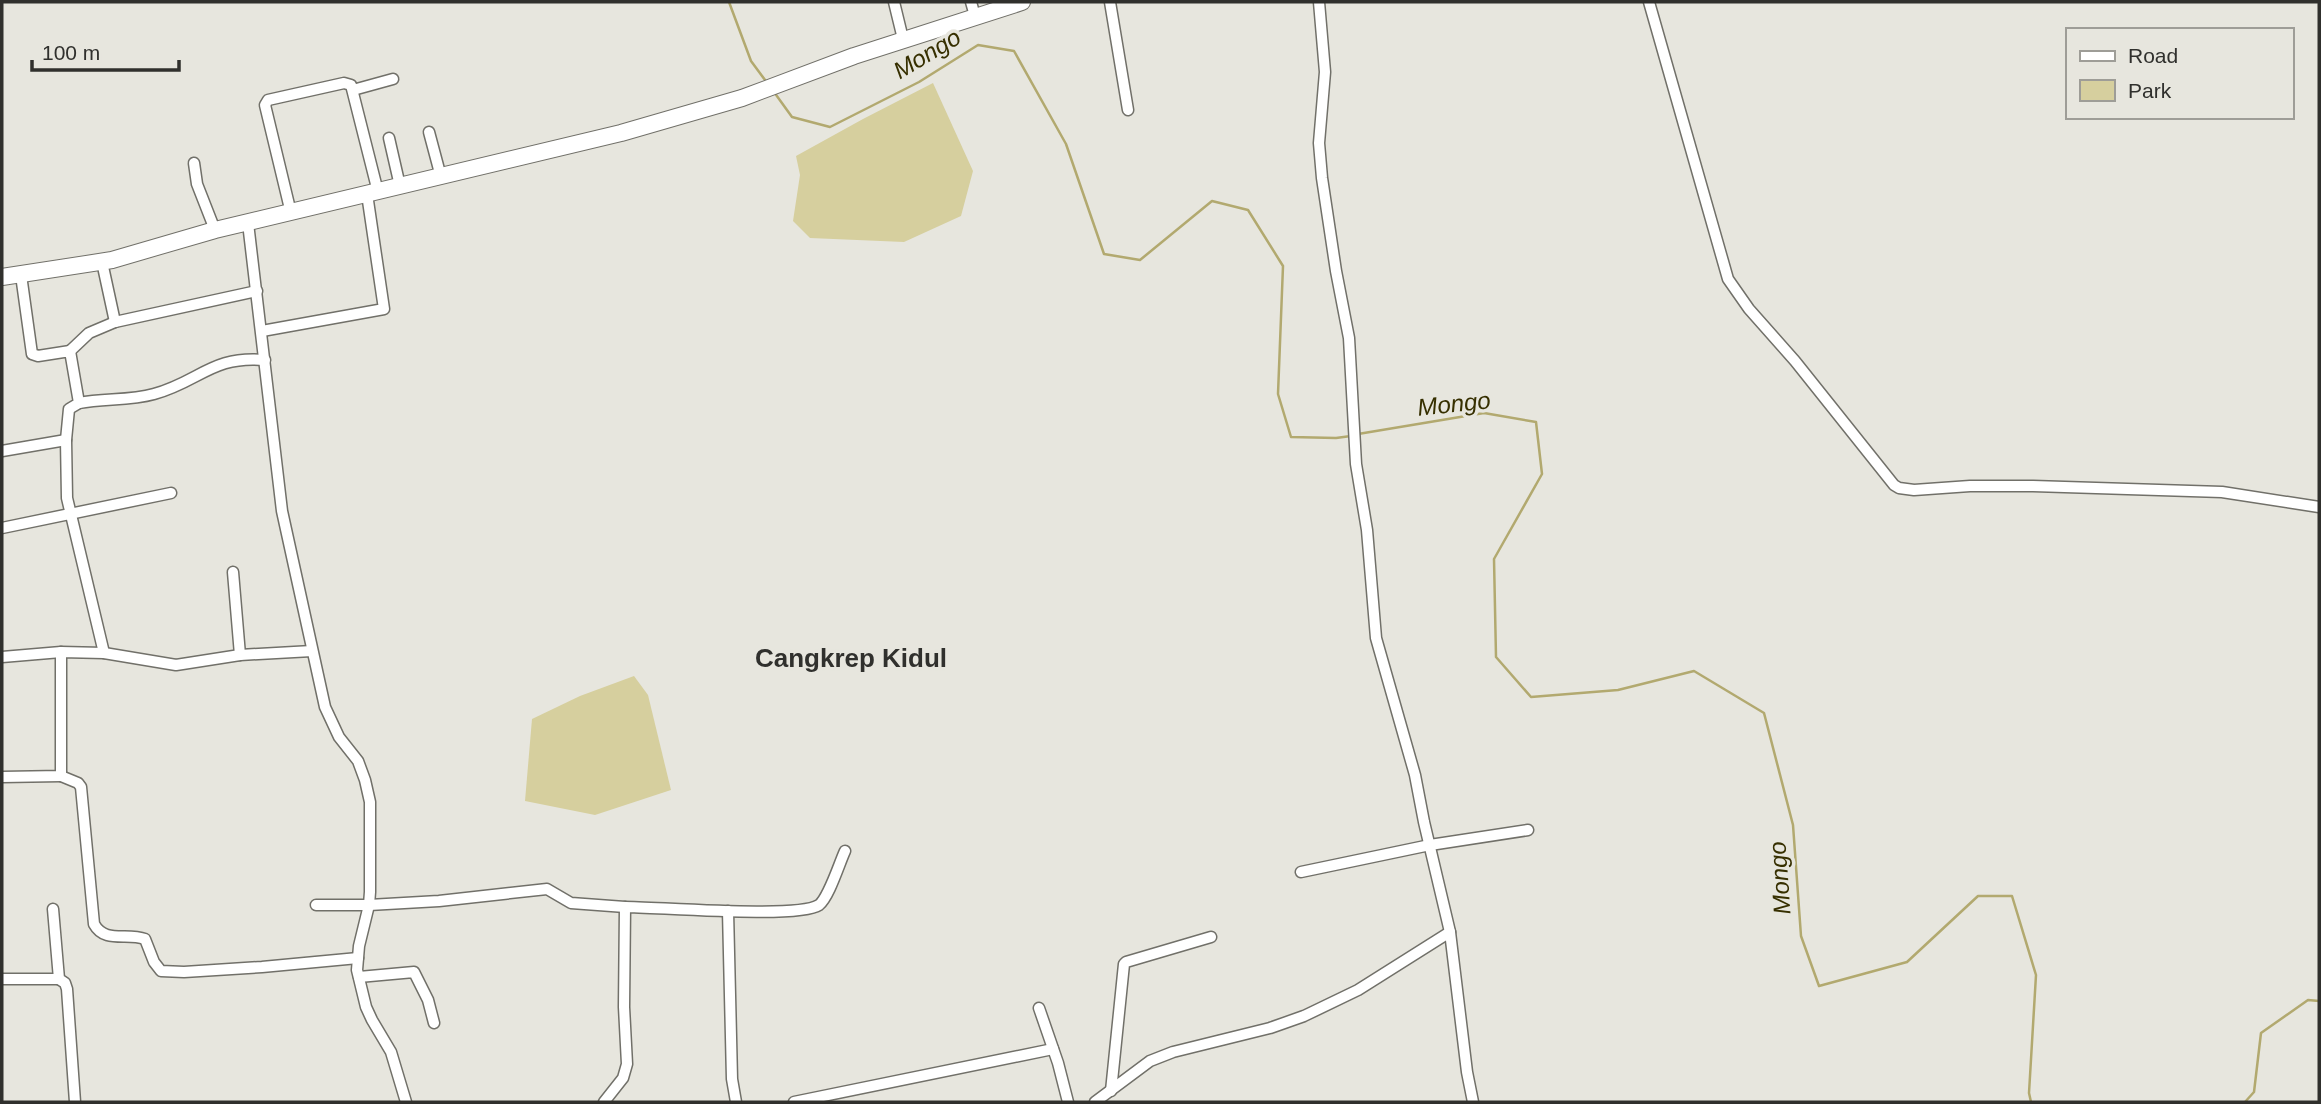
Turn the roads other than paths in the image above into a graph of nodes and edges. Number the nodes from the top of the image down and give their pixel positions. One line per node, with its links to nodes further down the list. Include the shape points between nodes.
1 (894, 2): 7 (street)
2 (1022, 2): 6 (main road)
3 (1110, 2): 10 (street)
4 (1319, 2): 44 (street, via 1325,72 1320,155 1349,338 1356,464 1376,638)
5 (1649, 2): 32 (street, via 1728,279 1894,485 1914,490 2033,486 2222,492)
6 (973, 9): 7 (main road)
7 (903, 39): 14 (main road, via 742,98)
8 (393, 79): 9 (street)
9 (352, 89): 16 (street); 17 (street, via 344,83 266,102)
10 (1128, 110)
11 (429, 132): 14 (street)
12 (389, 138): 15 (street)
13 (194, 163): 19 (street)
14 (441, 177): 15 (main road)
15 (400, 186): 16 (main road)
16 (372, 193): 17 (main road); 25 (street, via 384,309)
17 (291, 213): 18 (main road)
18 (248, 223): 19 (main road); 23 (street)
19 (215, 230): 20 (main road)
20 (102, 262): 21 (main road); 24 (street)
21 (21, 275): 22 (main road); 26 (street, via 32,354)
22 (2, 277)
23 (257, 291): 24 (street); 25 (street)
24 (115, 322): 26 (street, via 89,333)
25 (262, 331): 27 (street)
26 (70, 351): 28 (street)
27 (265, 360): 28 (street, via 220,363 151,395); 36 (street, via 282,511)
28 (79, 403): 29 (street, via 69,409)
29 (66, 440): 30 (street); 33 (street)
30 (2, 451)
31 (171, 493): 33 (street)
32 (2319, 507)
33 (71, 513): 34 (street); 38 (street)
34 (2, 528)
35 (233, 572): 39 (street)
36 (312, 651): 39 (street); 48 (street, via 325,707 366,780)
37 (61, 652): 38 (street); 40 (street); 41 (street)
38 (104, 653): 39 (street, via 177,664)
39 (240, 655)
40 (2, 657)
41 (61, 776): 42 (street); 54 (street, via 80,787 97,930 106,936 145,939 160,971)
42 (2, 777)
43 (1528, 830): 44 (street)
44 (1430, 845): 46 (street); 52 (street)
45 (845, 852): 51 (street, via 817,906)
46 (1301, 872)
47 (316, 905): 48 (street)
48 (369, 905): 49 (street, via 547,890 571,903); 54 (street)
49 (625, 907): 51 (street); 65 (street, via 627,1064 623,1078)
50 (53, 909): 57 (street)
51 (728, 911): 66 (street)
52 (1450, 932): 61 (street, via 1358,990 1304,1016 1162,1055); 70 (street)
53 (1211, 937): 61 (street, via 1124,964)
54 (358, 958): 55 (street)
55 (359, 977): 59 (street, via 414,972); 64 (street, via 372,1020 391,1052)
56 (2, 979): 57 (street)
57 (59, 979): 63 (street, via 67,989)
58 (1038, 1008): 60 (street)
59 (434, 1023)
60 (1053, 1049): 62 (street); 68 (street)
61 (1111, 1091): 69 (street)
62 (850, 1097): 67 (street)
63 (75, 1102)
64 (406, 1102)
65 (604, 1102)
66 (736, 1102)
67 (794, 1102)
68 (1068, 1102)
69 (1095, 1102)
70 (1473, 1102)

